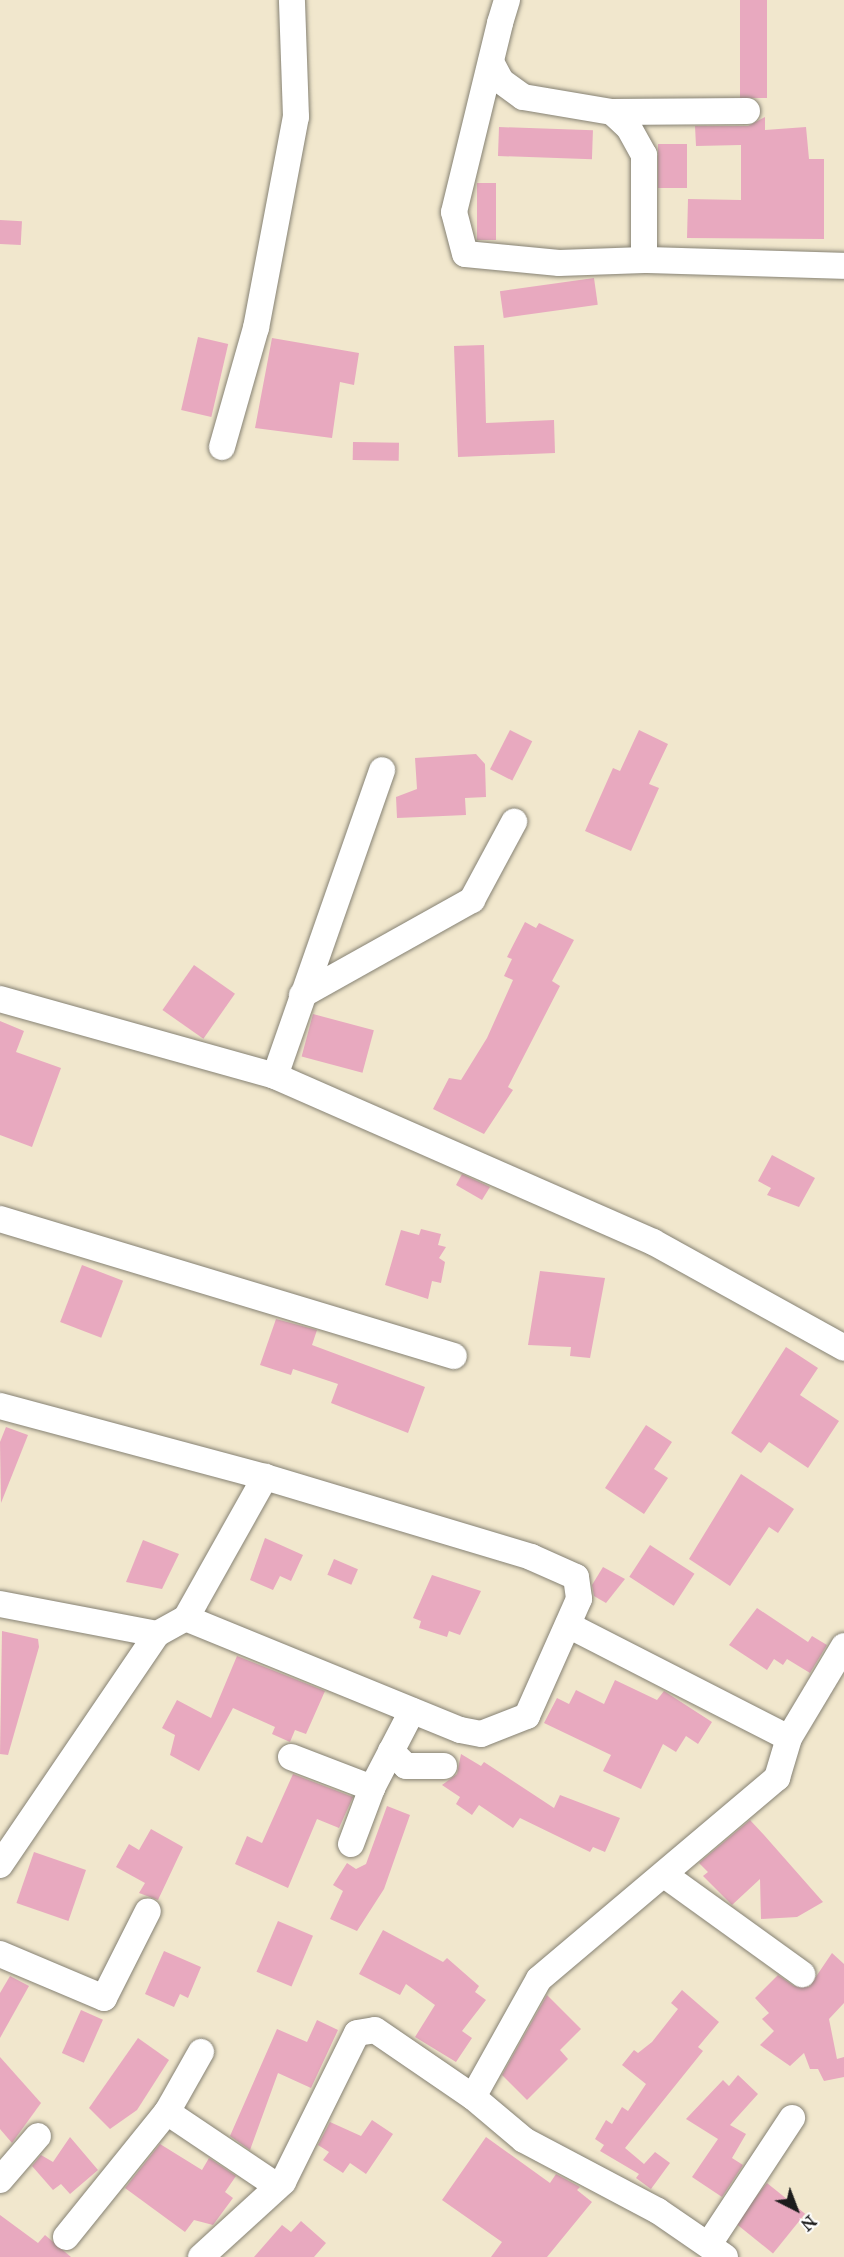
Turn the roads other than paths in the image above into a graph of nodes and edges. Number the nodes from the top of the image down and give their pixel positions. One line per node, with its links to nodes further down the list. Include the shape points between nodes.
1 (292, 0): 8 (street, via 296,117 256,327)
2 (507, 0): 3 (street)
3 (491, 62): 5 (street, via 501,81 524,97); 6 (street, via 454,212 465,254 559,263)
4 (747, 111): 5 (street)
5 (612, 112): 6 (street, via 629,129 644,155)
6 (644, 260): 7 (street)
7 (844, 266)
8 (222, 447)
9 (382, 770): 11 (street)
10 (514, 822): 11 (street, via 471,900)
11 (302, 995): 13 (street)
12 (0, 999): 13 (street)
13 (275, 1077): 15 (street, via 653,1242)
14 (0, 1219): 16 (street)
15 (844, 1348)
16 (454, 1356)
17 (0, 1406): 18 (street)
18 (265, 1476): 20 (street); 21 (street, via 531,1557 576,1577 579,1599)
19 (0, 1604): 22 (street)
20 (186, 1618): 22 (street); 24 (street)
21 (568, 1624): 24 (street, via 527,1716 481,1734); 25 (street)
22 (157, 1634): 31 (street)
23 (844, 1646): 25 (street)
24 (412, 1711): 26 (street)
25 (789, 1738): 32 (street, via 777,1778)
26 (391, 1751): 28 (street, via 406,1766); 29 (street)
27 (291, 1757): 29 (street)
28 (444, 1766)
29 (372, 1788): 30 (street)
30 (351, 1844)
31 (0, 1865)
32 (666, 1876): 35 (street); 37 (street, via 539,1979)
33 (148, 1911): 34 (street, via 104,1998)
34 (0, 1954)
35 (802, 1974)
36 (201, 2052): 38 (street)
37 (473, 2097): 42 (street, via 375,2030 357,2033 295,2163 283,2182); 44 (street, via 524,2140)
38 (167, 2112): 42 (street); 43 (street)
39 (792, 2118): 44 (street)
40 (38, 2136): 41 (street)
41 (0, 2180)
42 (274, 2184): 45 (street)
43 (66, 2237)
44 (717, 2251)
45 (201, 2257)

